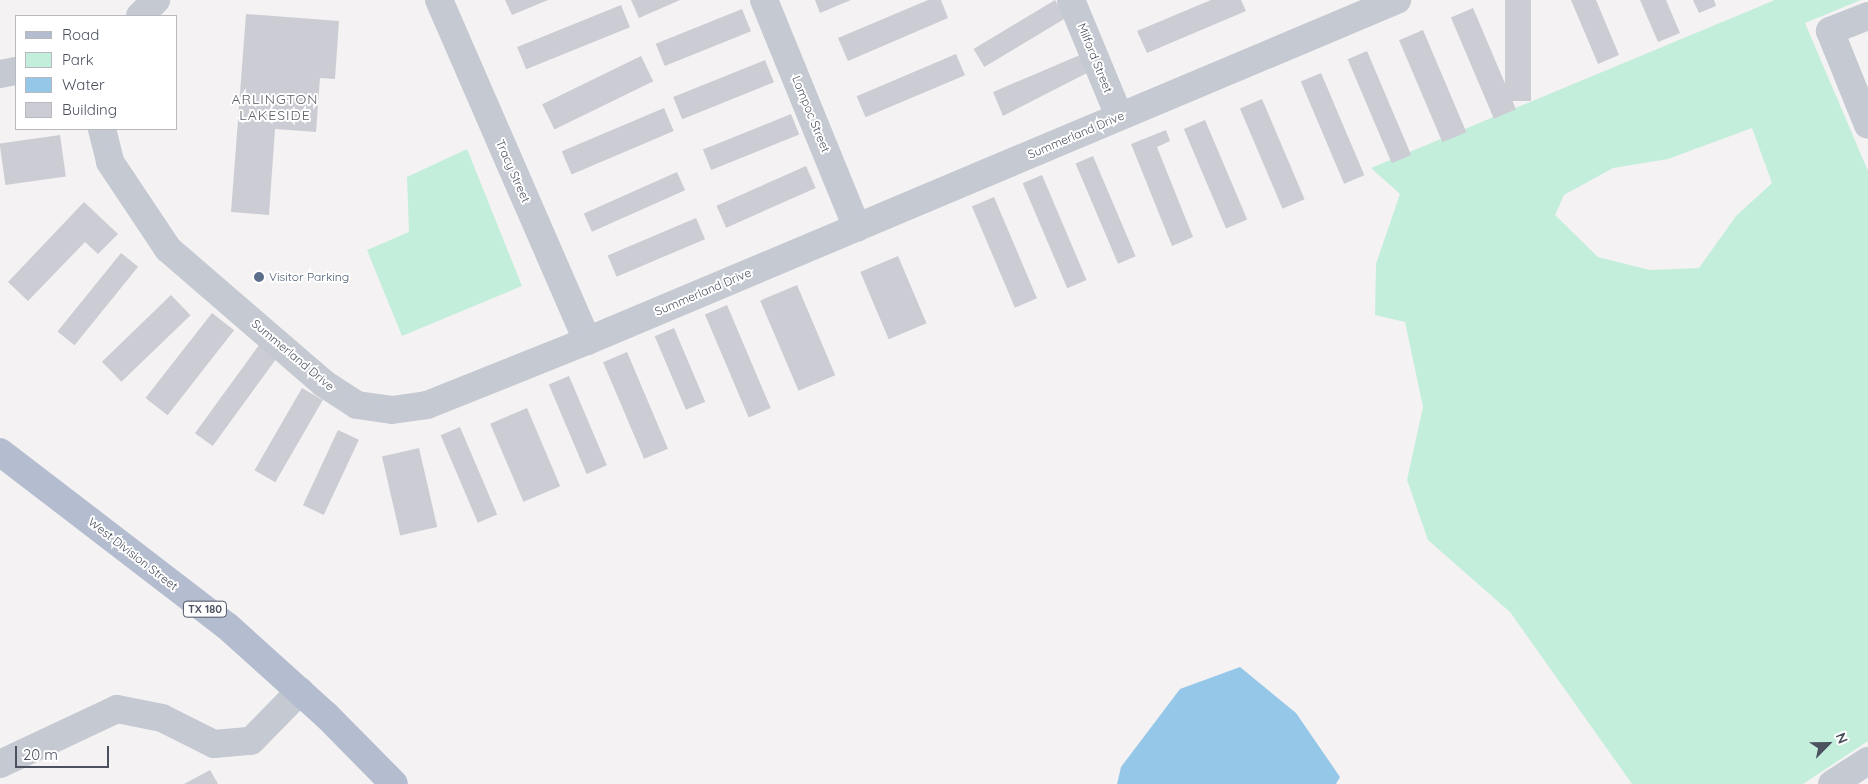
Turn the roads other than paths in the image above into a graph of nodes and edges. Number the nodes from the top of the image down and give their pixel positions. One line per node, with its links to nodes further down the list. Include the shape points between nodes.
1 (156, 0): 6 (street)
2 (439, 0): 14 (street, Tracy Street)
3 (764, 0): 13 (street, Lompoc Street)
4 (1072, 0): 10 (street, Milford Street)
5 (1398, 0): 10 (street, Summerland Drive)
6 (141, 15)
7 (1868, 16): 11 (street, via 1830,32)
8 (15, 71): 9 (street)
9 (0, 74)
10 (1119, 116): 13 (street, Summerland Drive)
11 (1868, 125)
12 (102, 130): 14 (street, Summerland Drive, via 110,162 168,248 323,382 357,404 392,410 427,405)
13 (857, 228): 14 (street, Summerland Drive)
14 (587, 341)
15 (0, 452): 16 (main road, West Division Street / TX 180, via 227,626)
16 (300, 691): 18 (street, via 251,741 214,744 162,718 117,709); 19 (main road, West Division Street / TX 180)
17 (1868, 761): 20 (street)
18 (0, 764)
19 (394, 784)
20 (1832, 784)

